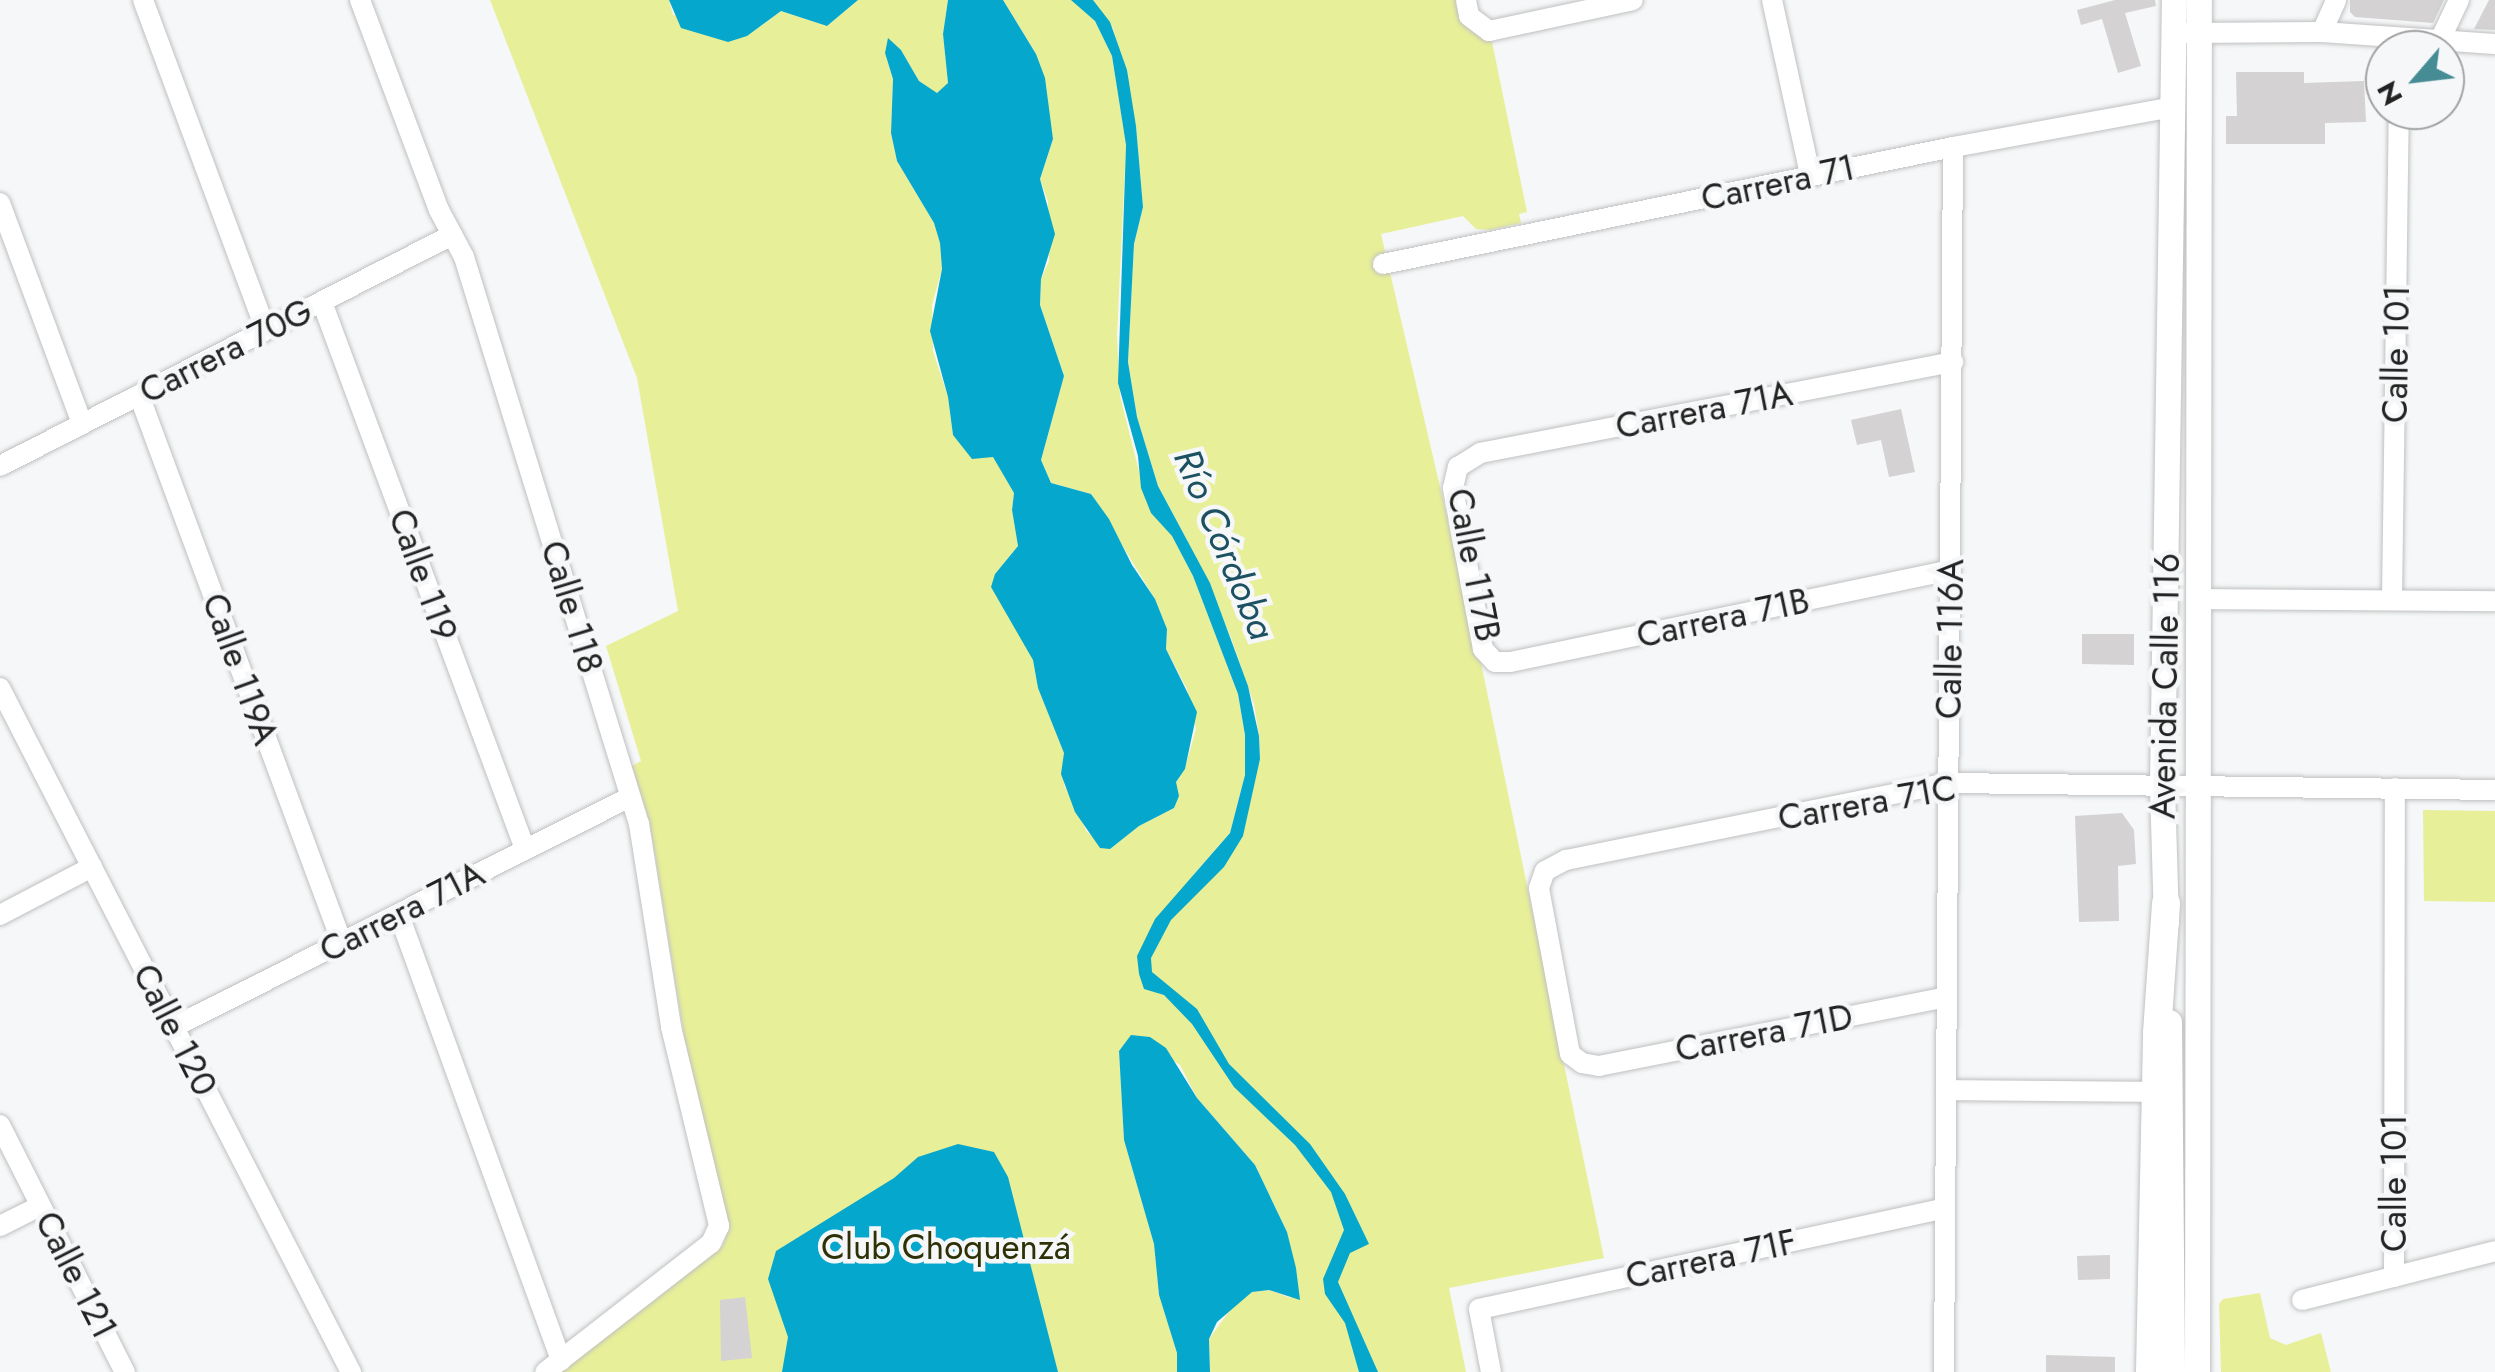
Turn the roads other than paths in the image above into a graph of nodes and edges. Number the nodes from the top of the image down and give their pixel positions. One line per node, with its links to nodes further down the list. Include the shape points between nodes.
1 (144, 0): 24 (street)
2 (360, 0): 21 (street, Calle 118)
3 (1466, 0): 4 (street, via 1477,26 1488,31)
4 (1633, 0)
5 (1772, 0): 19 (street)
6 (2174, 0): 12 (main road, Avenida Calle 116)
7 (2199, 0): 12 (main road, Avenida Calle 116)
8 (2336, 0): 11 (street)
9 (2460, 0): 10 (street)
10 (2445, 30)
11 (2322, 32): 12 (street); 13 (street)
12 (2187, 33): 16 (main road, Avenida Calle 116); 31 (main road, Avenida Calle 116)
13 (2365, 39)
14 (2465, 42): 15 (street)
15 (2495, 44)
16 (2174, 108): 18 (street, Carrera 71); 37 (main road, Avenida Calle 116)
17 (2399, 130): 32 (street, Calle 101)
18 (1954, 147): 19 (street, Carrera 71); 25 (street, Calle 116A)
19 (1810, 175): 22 (street, Carrera 71)
20 (0, 204): 27 (street)
21 (452, 235): 23 (street, Carrera 70G); 41 (street, Calle 118)
22 (1383, 264)
23 (322, 302): 24 (street, Carrera 70G); 42 (street, Calle 119)
24 (266, 330): 26 (street, Carrera 70G)
25 (1953, 362): 29 (street, Carrera 71A, via 1480,453); 30 (street, Calle 116A)
26 (139, 395): 27 (street, Carrera 70G); 47 (street, Calle 119A)
27 (82, 424): 28 (street, Carrera 70G)
28 (0, 466)
29 (1458, 467): 34 (street, Calle 117B, via 1453,488 1483,649)
30 (1951, 570): 34 (street, Carrera 71B); 36 (street, Calle 116A)
31 (2197, 599): 32 (street); 38 (main road, Avenida Calle 116)
32 (2392, 599): 33 (street)
33 (2495, 602)
34 (1496, 662)
35 (0, 688): 43 (street, Calle 120)
36 (1948, 784): 37 (street, Carrera 71C); 48 (street, Calle 116A); 50 (street, Carrera 71C, via 1566,860 1546,870 1539,888 1570,1054)
37 (2162, 786): 38 (street, Carrera 71C); 44 (main road, Avenida Calle 116)
38 (2196, 786): 39 (street, Carrera 71C); 67 (main road, Avenida Calle 116)
39 (2394, 788): 40 (street, Carrera 71C); 58 (street, Calle 101)
40 (2495, 790)
41 (630, 797): 42 (street, Carrera 71A); 60 (street, Calle 118, via 719,1233)
42 (525, 849): 46 (street, Carrera 71A)
43 (92, 867): 45 (street); 49 (street, Calle 120)
44 (2166, 904): 52 (highway); 66 (main road, Avenida Calle 116)
45 (0, 915)
46 (398, 915): 47 (street, Carrera 71A); 60 (street)
47 (342, 943): 49 (street, Carrera 71A)
48 (1947, 997): 50 (street, Carrera 71D, via 1599,1066); 51 (street, Calle 116A)
49 (174, 1027): 62 (street, Calle 120)
50 (1582, 1063)
51 (1946, 1090): 52 (street); 55 (street, Calle 116A)
52 (2156, 1092): 65 (highway)
53 (0, 1125): 54 (street, Calle 121)
54 (40, 1206): 56 (street); 61 (street, Calle 121)
55 (1943, 1209): 63 (street, Carrera 71F, via 1478,1309); 64 (street, Calle 116A)
56 (0, 1226)
57 (2495, 1251): 58 (street)
58 (2394, 1277): 59 (street)
59 (2302, 1300)
60 (553, 1366)
61 (125, 1372)
62 (351, 1372)
63 (1492, 1372)
64 (1944, 1372)
65 (2150, 1372)
66 (2172, 1372)
67 (2197, 1372)

